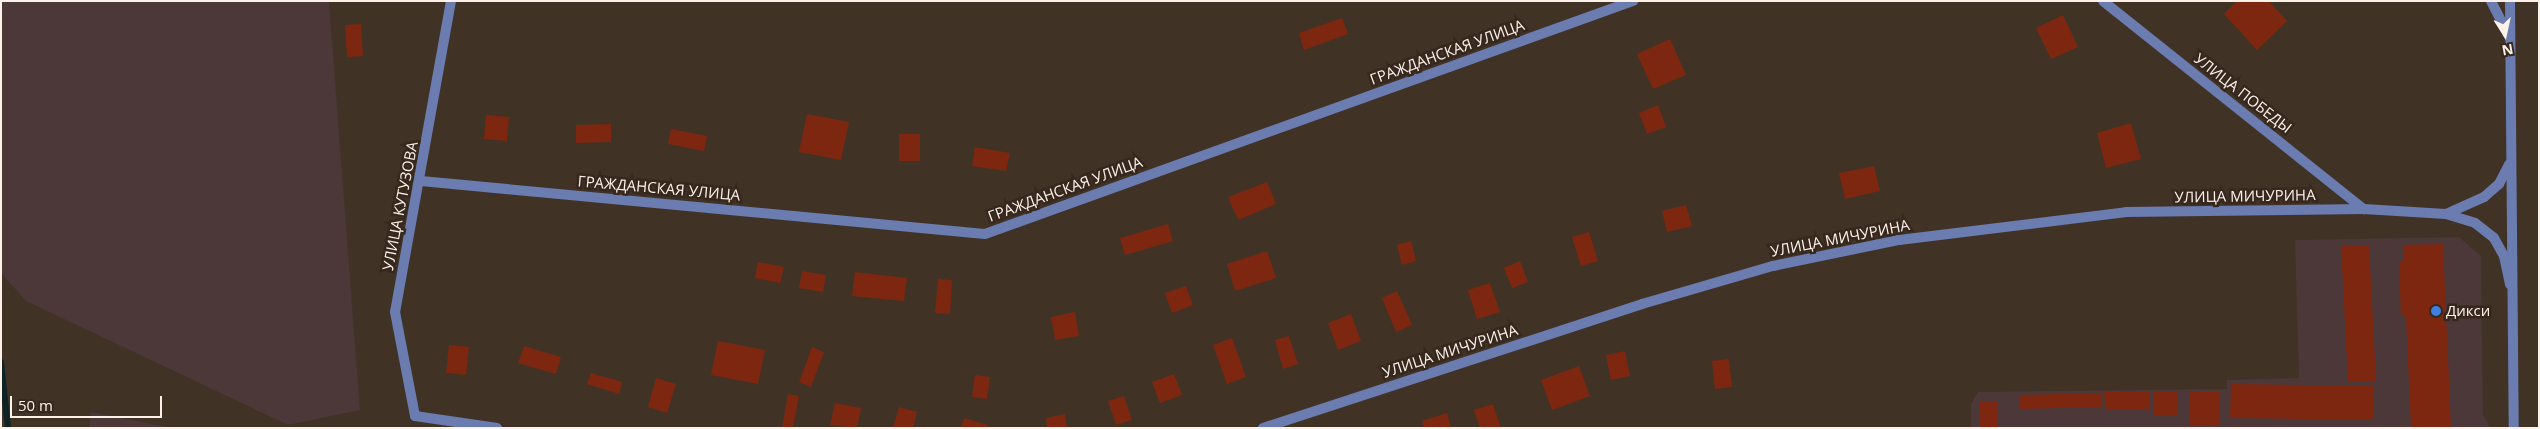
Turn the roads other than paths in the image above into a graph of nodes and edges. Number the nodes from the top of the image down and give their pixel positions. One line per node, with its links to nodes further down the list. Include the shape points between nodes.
1 (451, 1): 8 (street, УЛИЦА КУТУЗОВА)
2 (1633, 1): 8 (street, ГРАЖДАНСКАЯ УЛИЦА, via 984,234)
3 (2103, 1): 9 (street, УЛИЦА ПОБЕДЫ)
4 (2491, 1): 6 (street)
5 (2510, 1): 6 (street)
6 (2511, 41): 7 (street)
7 (2511, 160): 10 (street, УЛИЦА МИЧУРИНА, via 2499,184 2484,197); 11 (street)
8 (421, 181): 12 (street, УЛИЦА КУТУЗОВА, via 396,312 415,416)
9 (2364, 209): 10 (street, УЛИЦА МИЧУРИНА); 13 (street, УЛИЦА МИЧУРИНА, via 2126,212 1899,240 1774,266 1642,304)
10 (2446, 214): 11 (street, УЛИЦА МИЧУРИНА, via 2475,223 2494,238 2504,256)
11 (2510, 284): 14 (street)
12 (497, 428)
13 (1263, 428)
14 (2514, 428)

